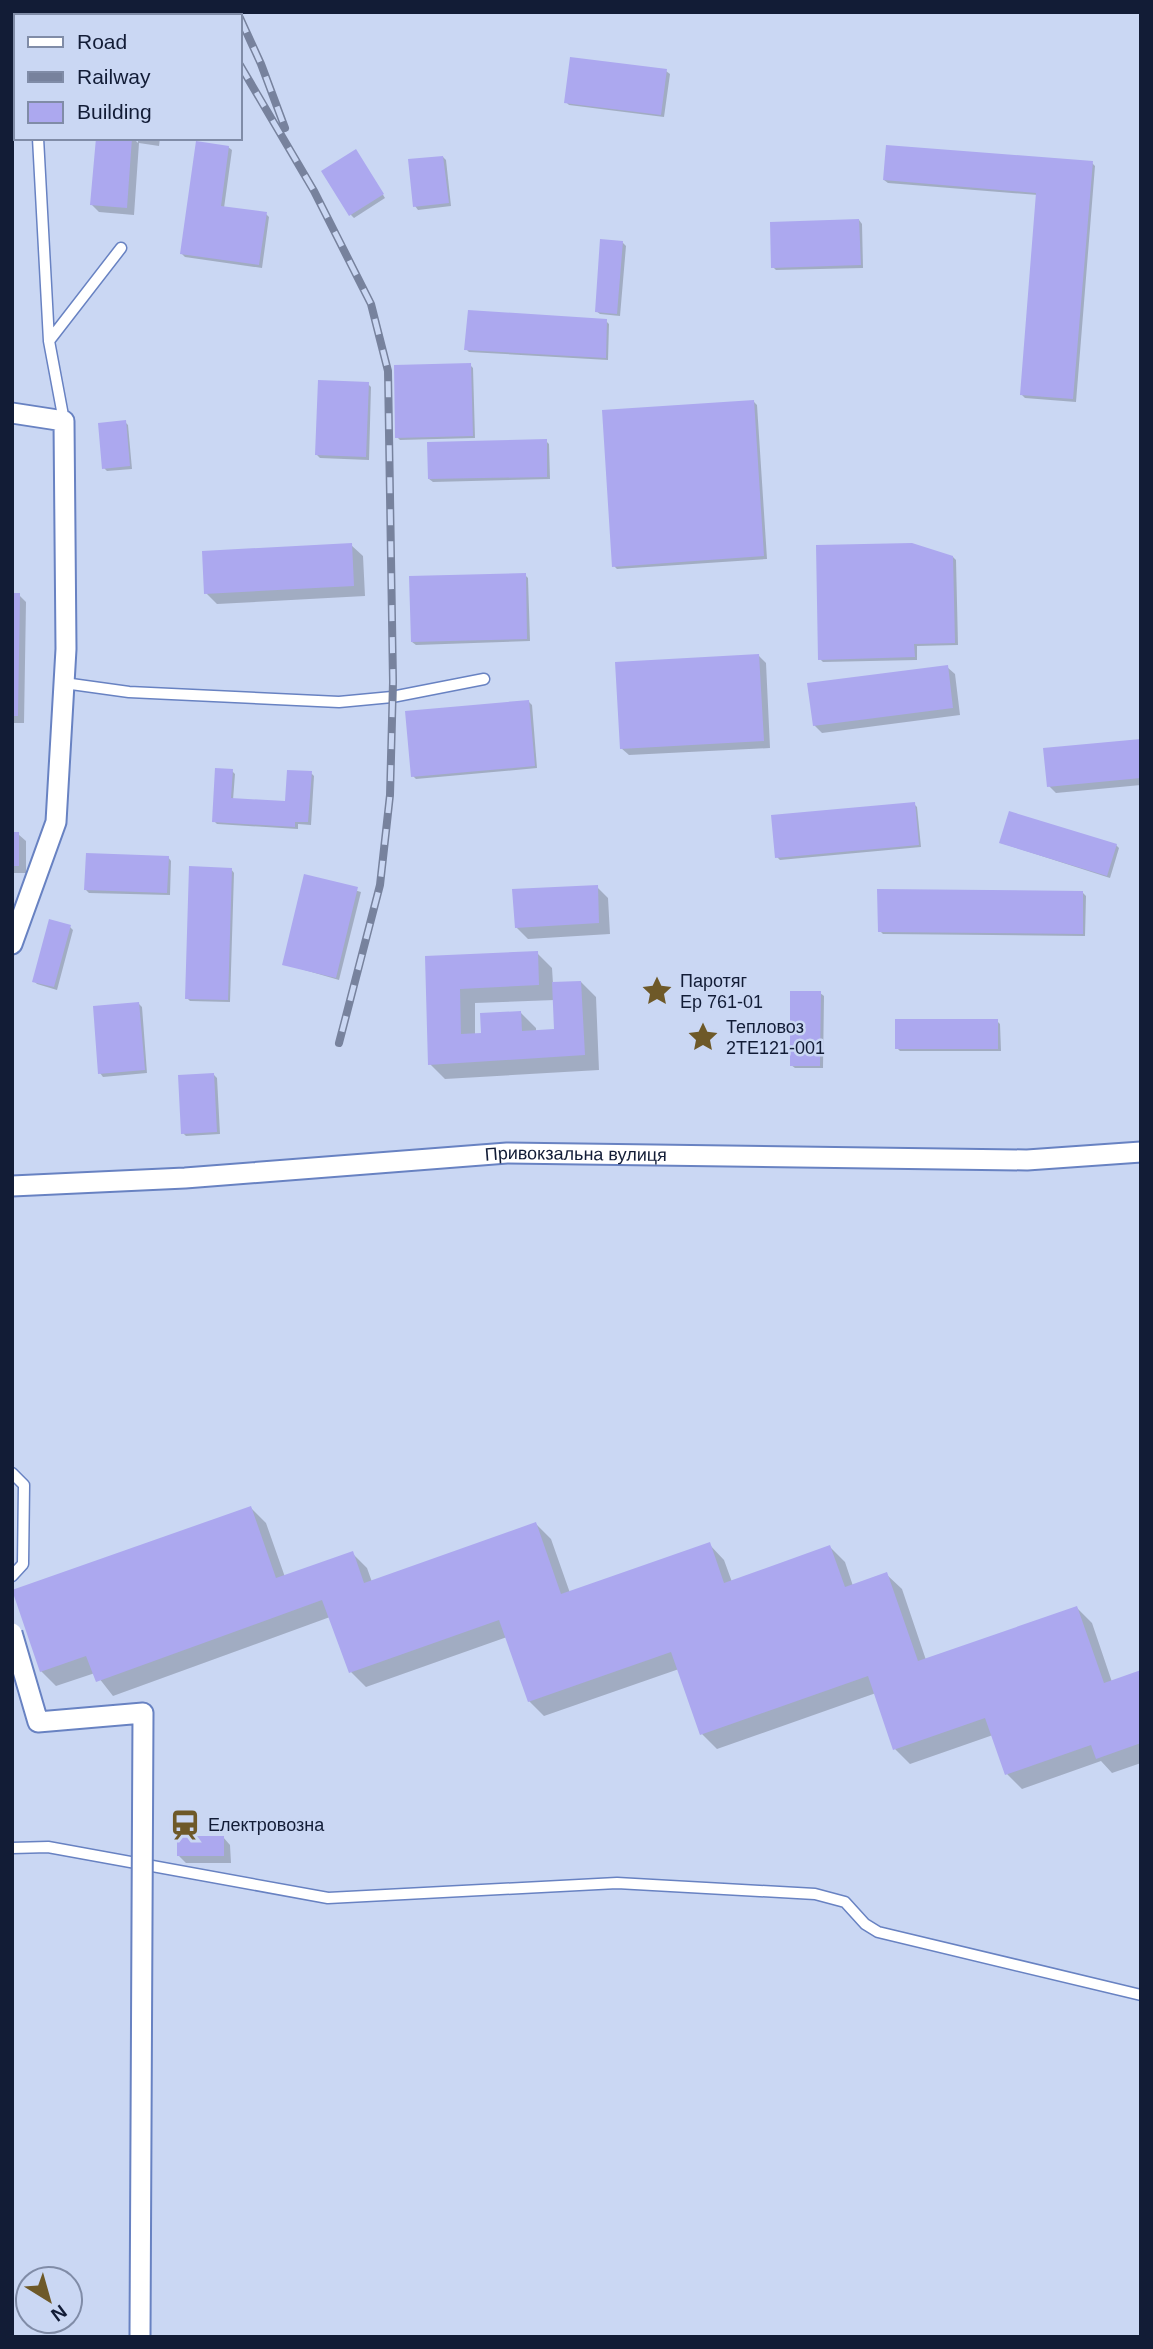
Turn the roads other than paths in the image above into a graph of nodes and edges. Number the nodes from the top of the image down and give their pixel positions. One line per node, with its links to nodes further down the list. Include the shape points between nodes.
1 (38, 140): 3 (lane)
2 (121, 248): 3 (lane)
3 (49, 341): 5 (lane)
4 (12, 413): 5 (street)
5 (64, 421): 7 (street)
6 (484, 679): 7 (lane, via 393,697 339,702 129,692)
7 (64, 683): 8 (street, via 56,822)
8 (12, 944)
9 (1141, 1152): 10 (street, Привокзальна вулиця, via 1027,1160 507,1153 185,1178)
10 (12, 1186)
11 (12, 1473): 12 (lane, via 24,1485 23,1564)
12 (12, 1576)
13 (12, 1633): 16 (street, bridge, via 38,1722 143,1713)
14 (12, 1848): 15 (lane, via 48,1847 328,1898 617,1883 815,1894 845,1902 878,1932)
15 (1141, 1996)
16 (140, 2337)

